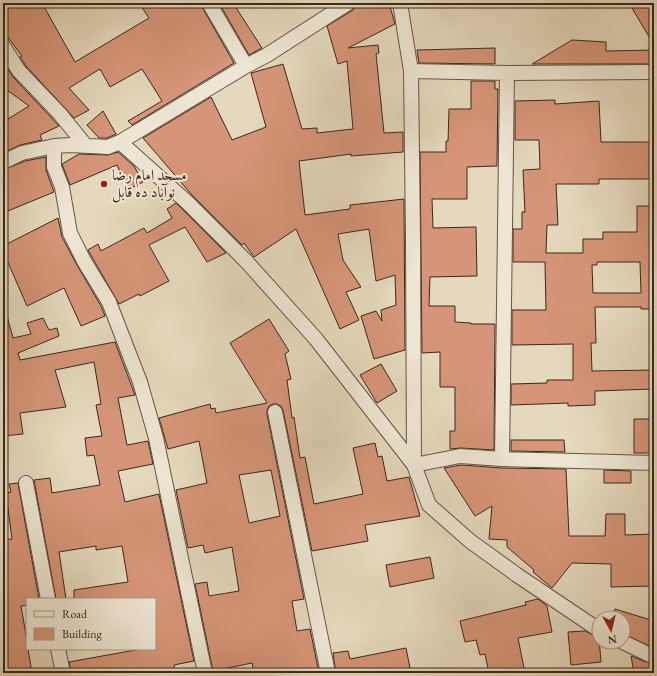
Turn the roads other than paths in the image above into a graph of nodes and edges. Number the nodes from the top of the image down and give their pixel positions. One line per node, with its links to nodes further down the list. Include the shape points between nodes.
1 (209, 3): 5 (street)
2 (348, 3): 5 (street)
3 (400, 3): 6 (street)
4 (3, 46): 11 (street, via 19,71)
5 (246, 66): 9 (street)
6 (411, 71): 8 (street); 16 (street)
7 (654, 72): 8 (street)
8 (507, 73): 14 (street)
9 (120, 142): 11 (street, via 108,147); 16 (street, via 188,203 246,261 316,339)
10 (54, 146): 11 (street); 12 (street, via 22,153); 24 (street, via 54,167 62,187 70,232 109,302 140,382 156,438)
11 (86, 146)
12 (3, 162)
13 (275, 412): 25 (street)
14 (502, 459): 15 (street); 16 (street, via 460,456)
15 (654, 463)
16 (414, 465): 19 (street, via 429,505 470,541)
17 (26, 483): 18 (street)
18 (48, 598)
19 (591, 625)
20 (631, 646): 22 (street)
21 (58, 650): 23 (street)
22 (654, 657)
23 (63, 673)
24 (206, 673)
25 (328, 673)

